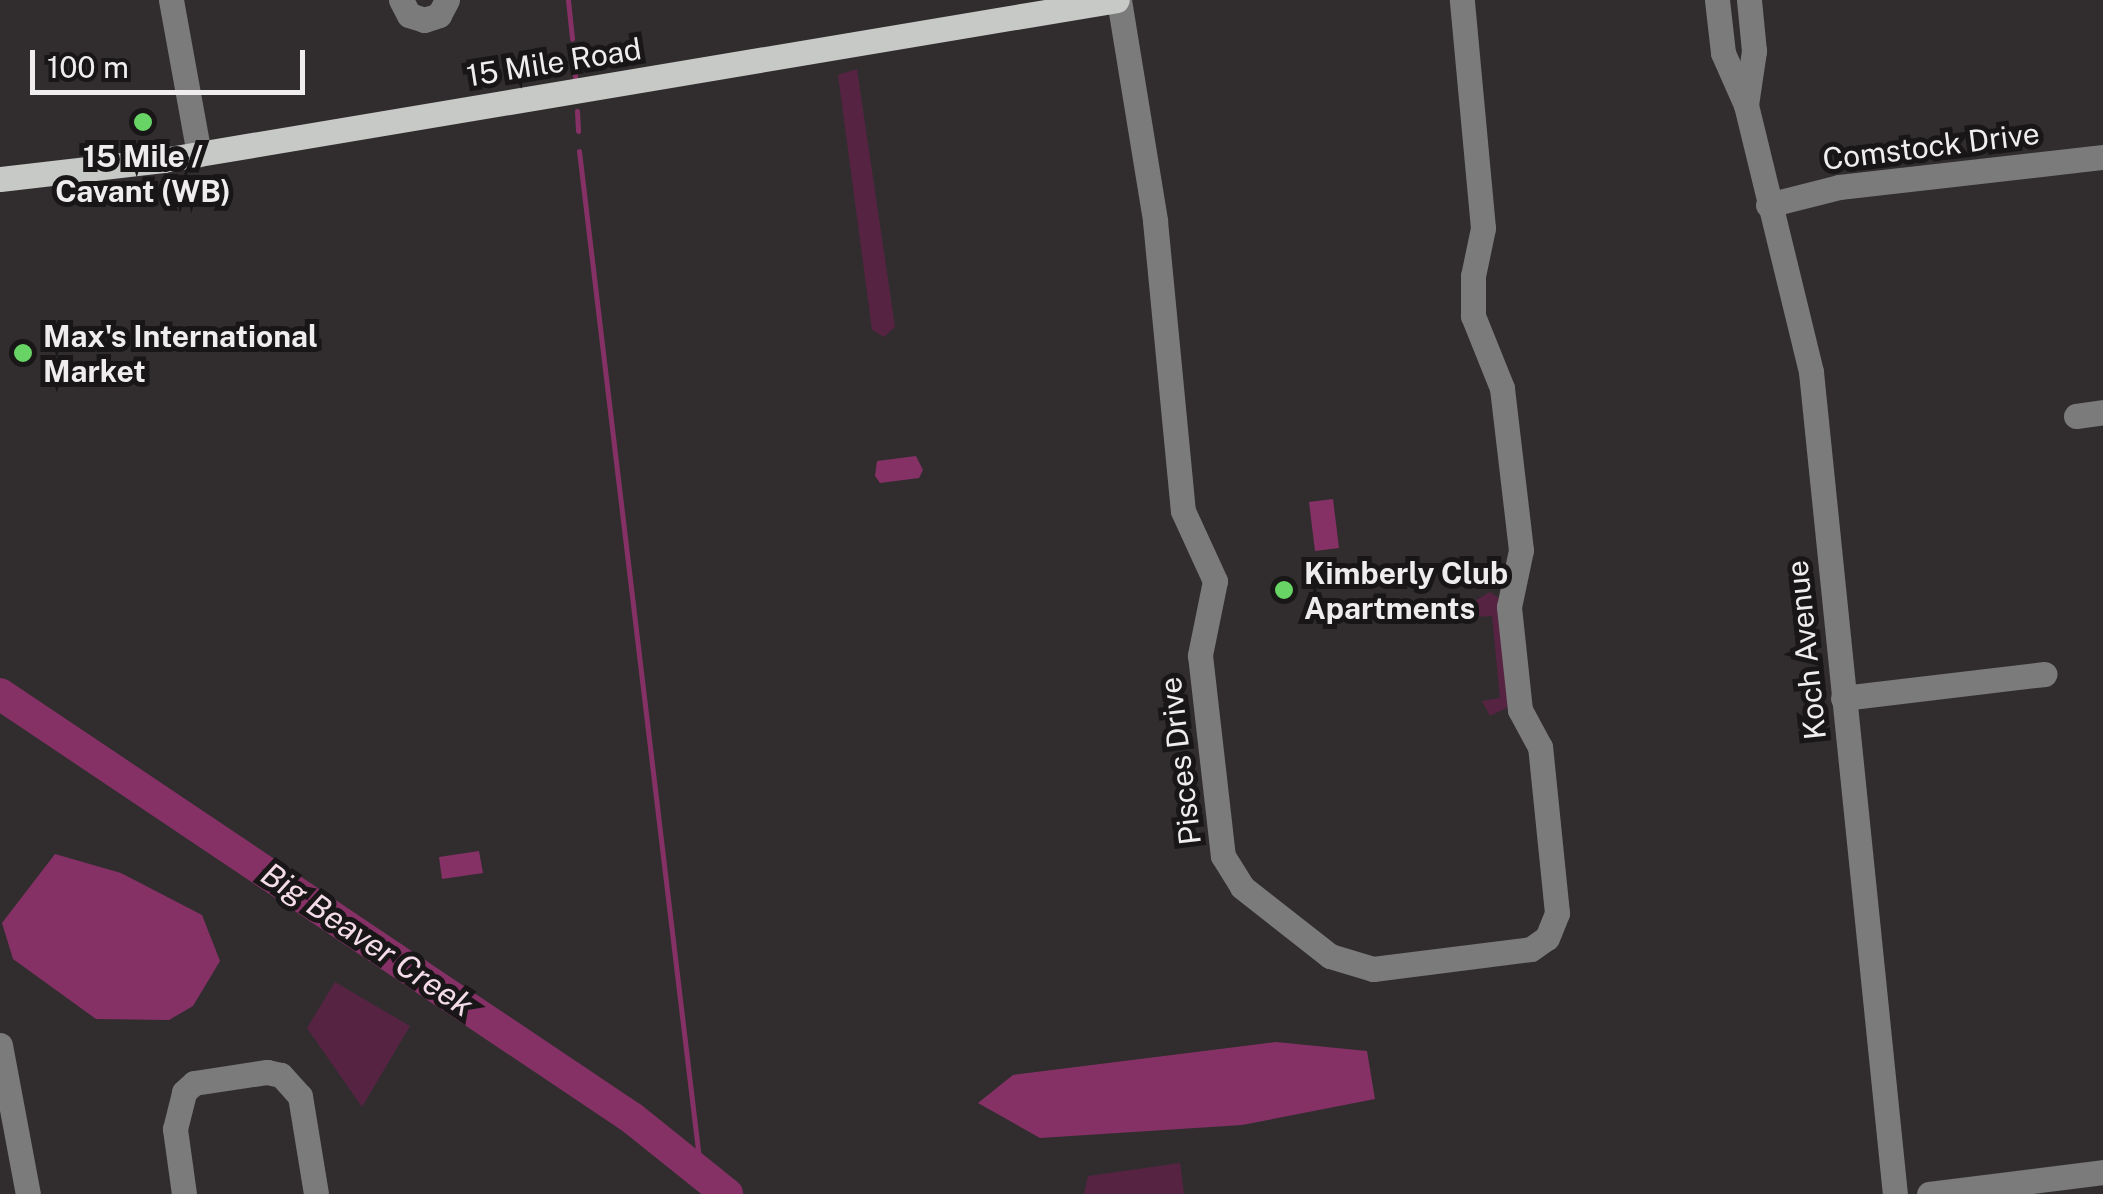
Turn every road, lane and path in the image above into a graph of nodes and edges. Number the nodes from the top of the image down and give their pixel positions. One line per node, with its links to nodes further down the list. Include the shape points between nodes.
1 (171, 0): 9 (street)
2 (400, 0): 3 (street, via 409,15 424,20 439,15)
3 (448, 0)
4 (1118, 0): 5 (street, Pisces Drive, via 1157,238 1182,504 1215,581 1200,654 1228,868 1242,887 1330,956 1356,967 1521,951 1548,938 1557,913 1540,748 1520,710 1509,608 1520,550 1502,388 1474,316 1472,276 1483,228); 9 (main road, 15 Mile Road)
5 (1462, 0)
6 (1717, 0): 8 (street, Koch Avenue, via 1723,53)
7 (1750, 0): 8 (street, Koch Avenue, via 1754,51)
8 (1746, 105): 12 (street, Koch Avenue)
9 (199, 154): 11 (main road, 15 Mile Road)
10 (2103, 157): 12 (street, Comstock Drive, via 1840,187)
11 (0, 179)
12 (1768, 205): 16 (street, Koch Avenue, via 1811,372)
13 (2103, 412): 14 (street)
14 (2076, 416)
15 (2046, 674): 16 (street)
16 (1844, 698): 22 (street, Koch Avenue)
17 (0, 1045): 19 (street)
18 (2103, 1172): 23 (street)
19 (28, 1194)
20 (184, 1194): 21 (street, via 176,1107 194,1083 266,1072 295,1085)
21 (316, 1194)
22 (1895, 1194)
23 (1929, 1194)

